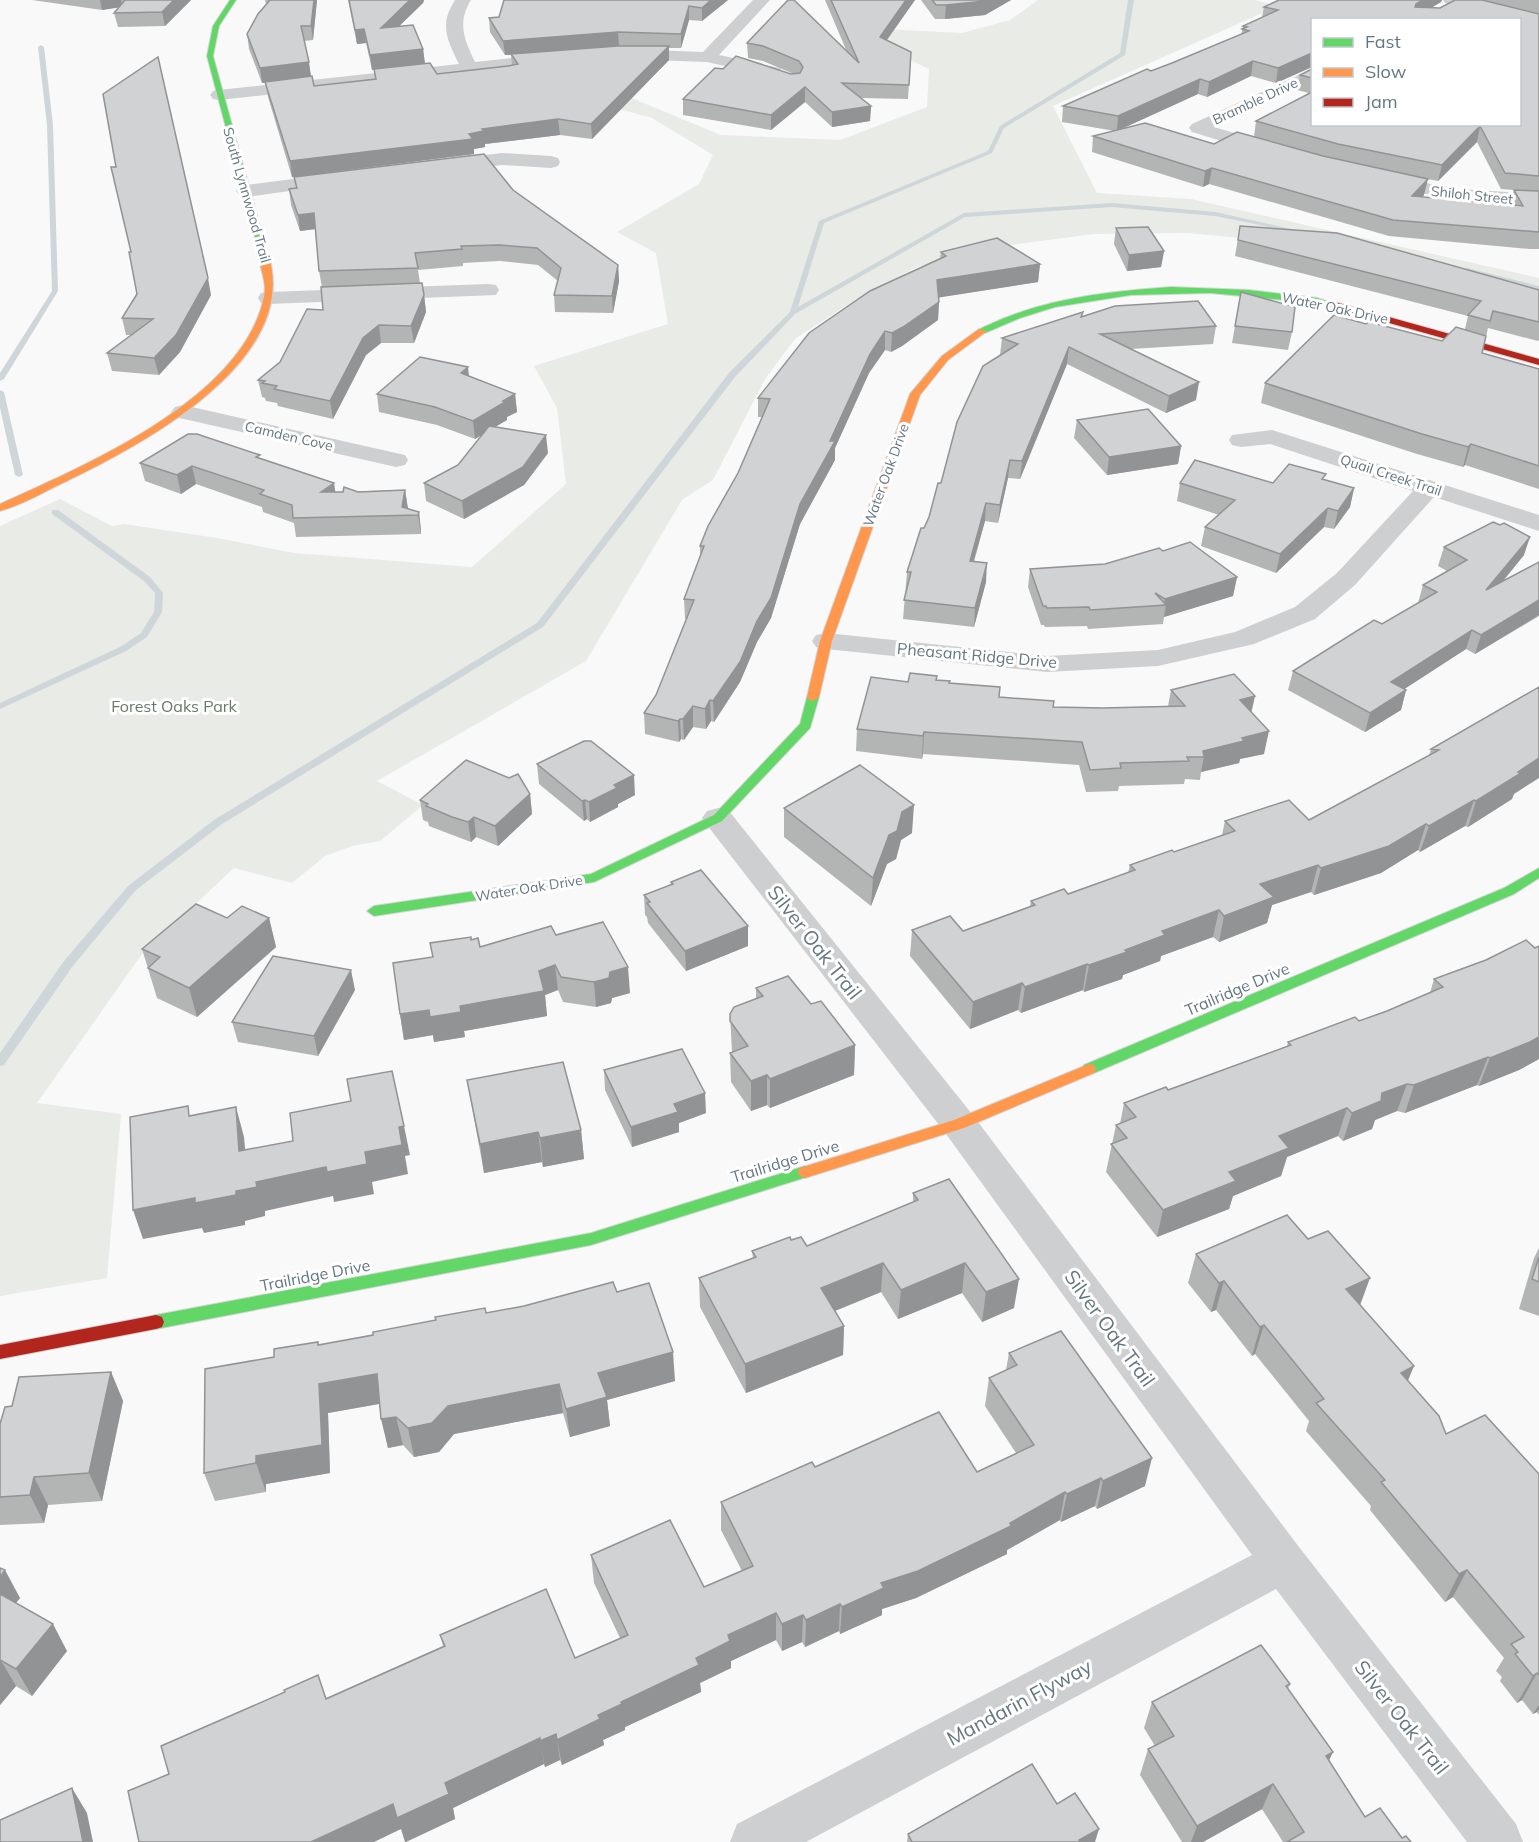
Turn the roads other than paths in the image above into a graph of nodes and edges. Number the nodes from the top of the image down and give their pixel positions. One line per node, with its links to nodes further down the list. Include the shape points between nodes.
1 (232, 0): 14 (street, South Lynnwood Trail, via 217,20 211,38 210,56)
2 (463, 0): 11 (street, via 453,26)
3 (762, 0): 10 (street)
4 (1450, 4): 5 (street)
5 (1519, 18)
6 (1521, 18): 7 (street)
7 (1539, 22)
8 (610, 54): 10 (street)
9 (571, 56): 11 (street)
10 (707, 57): 13 (street, via 762,68)
11 (470, 67): 14 (street)
12 (1311, 74): 15 (street, Bramble Drive, via 1198,128)
13 (792, 82)
14 (219, 95): 20 (street, South Lynnwood Trail)
15 (1288, 155)
16 (551, 162): 17 (street, via 502,159)
17 (423, 169)
18 (355, 177): 20 (street)
19 (1364, 177): 21 (street, Shiloh Street, via 1500,200)
20 (246, 191): 23 (street, South Lynnwood Trail, via 267,268)
21 (1539, 200)
22 (488, 290): 23 (street)
23 (269, 298): 25 (street, South Lynnwood Trail, via 259,325 241,354)
24 (1539, 362): 31 (street, Water Oak Drive, via 1330,303 1253,292 1179,289 1103,296 1036,309 983,330 945,358 915,394)
25 (183, 412): 27 (street, Camden Cove); 29 (street, South Lynnwood Trail, via 107,457)
26 (1241, 440): 28 (street, Quail Creek Trail, via 1272,437)
27 (396, 460)
28 (1430, 488): 30 (street, Quail Creek Trail); 31 (street, Pheasant Ridge Drive, via 1346,579 1305,613 1244,638 1158,658 1047,664)
29 (0, 508)
30 (1539, 523)
31 (826, 641): 32 (street, Water Oak Drive, via 806,724)
32 (717, 819): 34 (street, Water Oak Drive, via 594,878); 35 (street, Silver Oak Trail)
33 (1539, 872): 35 (street, Trailridge Drive, via 1509,891)
34 (374, 911)
35 (959, 1124): 36 (street, Trailridge Drive, via 591,1239); 37 (street, Silver Oak Trail)
36 (0, 1352)
37 (1283, 1562): 38 (street, Mandarin Flyway); 39 (street, Silver Oak Trail)
38 (755, 1842)
39 (1498, 1842)

